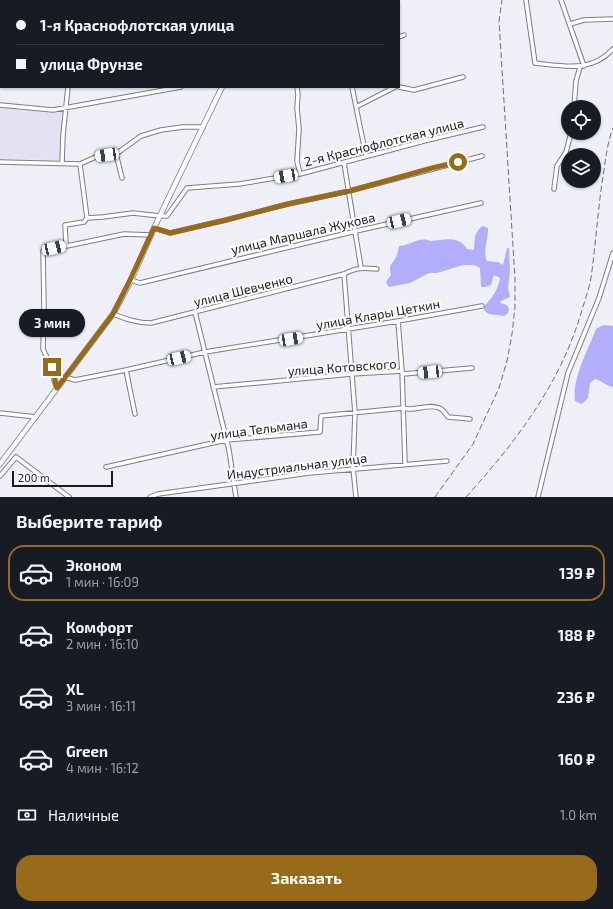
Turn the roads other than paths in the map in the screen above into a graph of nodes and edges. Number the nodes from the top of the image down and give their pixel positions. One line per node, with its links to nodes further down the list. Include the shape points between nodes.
1 (526, 0): 9 (street, via 535,63)
2 (568, 0): 3 (street)
3 (562, 1): 5 (street)
4 (613, 19): 5 (street, via 584,20)
5 (570, 24): 9 (street)
6 (404, 35): 7 (street)
7 (400, 37)
8 (613, 49): 9 (street, via 593,64)
9 (582, 66): 19 (street, via 576,81)
10 (463, 78): 11 (street, via 414,90)
11 (400, 86)
12 (68, 88): 21 (street)
13 (168, 88): 18 (street)
14 (222, 88): 23 (main road)
15 (297, 88): 33 (street, via 300,129 297,161)
16 (352, 88): 22 (street)
17 (393, 88): 22 (street)
18 (154, 89): 21 (street)
19 (575, 100)
20 (0, 105): 21 (street, via 53,110)
21 (66, 107): 30 (street)
22 (356, 107): 27 (street)
23 (203, 127): 26 (street, via 161,130 141,136); 38 (main road)
24 (483, 127): 27 (street, 2-я Краснофлотская улица)
25 (569, 140): 35 (street, via 566,152 557,166)
26 (116, 154): 32 (street, via 98,156); 34 (street)
27 (366, 156): 31 (street, 2-я Краснофлотская улица)
28 (482, 156): 36 (street)
29 (0, 162): 30 (street)
30 (62, 163): 32 (street)
31 (344, 163): 33 (street, 2-я Краснофлотская улица); 36 (street)
32 (80, 164): 39 (street)
33 (300, 174): 38 (street, 2-я Краснофлотская улица, via 240,184 187,188 167,216)
34 (122, 178)
35 (554, 189)
36 (350, 191): 40 (street, via 170,233); 41 (street)
37 (481, 202): 41 (street, улица Маршала Жукова)
38 (160, 216): 39 (street, via 133,213); 40 (main road)
39 (87, 218): 43 (street, via 84,222 65,225)
40 (154, 228): 42 (main road)
41 (356, 231): 45 (street); 48 (street, улица Маршала Жукова, via 140,283)
42 (151, 235): 43 (street, via 124,234); 48 (main road)
43 (66, 246): 61 (street, via 42,251 43,350 55,375)
44 (613, 253): 80 (street, via 568,373)
45 (361, 268): 46 (street, улица Шевченко); 47 (street, улица Шевченко)
46 (377, 269)
47 (344, 274): 50 (street, улица Шевченко); 53 (street)
48 (130, 280): 51 (main road)
49 (482, 306): 52 (street, улица Клары Цеткин)
50 (195, 312): 51 (street, улица Шевченко, via 151,323 131,321); 54 (street)
51 (113, 314): 59 (main road)
52 (398, 321): 53 (street, улица Клары Цеткин); 57 (street)
53 (348, 329): 54 (street, улица Клары Цеткин); 58 (street)
54 (205, 352): 56 (street, улица Клары Цеткин); 60 (street)
55 (472, 368): 57 (street, улица Котовского, via 403,374)
56 (126, 370): 59 (street, улица Клары Цеткин, via 75,380); 65 (street)
57 (402, 371): 58 (street, улица Котовского); 62 (street)
58 (352, 374): 60 (street, улица Котовского); 64 (street)
59 (66, 377): 61 (main road)
60 (213, 387): 68 (street)
61 (57, 388): 66 (main road)
62 (402, 408): 64 (street, улица Тельмана); 67 (street, улица Тельмана, via 440,408 448,417); 71 (street)
63 (0, 413): 66 (street)
64 (355, 413): 68 (street, улица Тельмана, via 320,416 320,432); 73 (street)
65 (136, 414)
66 (36, 417): 70 (main road)
67 (470, 419)
68 (226, 440): 72 (street, улица Тельмана); 75 (street)
69 (447, 461): 71 (street, Индустриальная улица)
70 (0, 464)
71 (405, 464): 73 (street, Индустриальная улица)
72 (106, 467)
73 (353, 468): 75 (street, Индустриальная улица); 79 (street)
74 (0, 476): 76 (street, via 16,457)
75 (233, 483): 77 (street, Индустриальная улица); 78 (street)
76 (69, 497)
77 (150, 497)
78 (236, 497)
79 (356, 497)
80 (538, 497)

